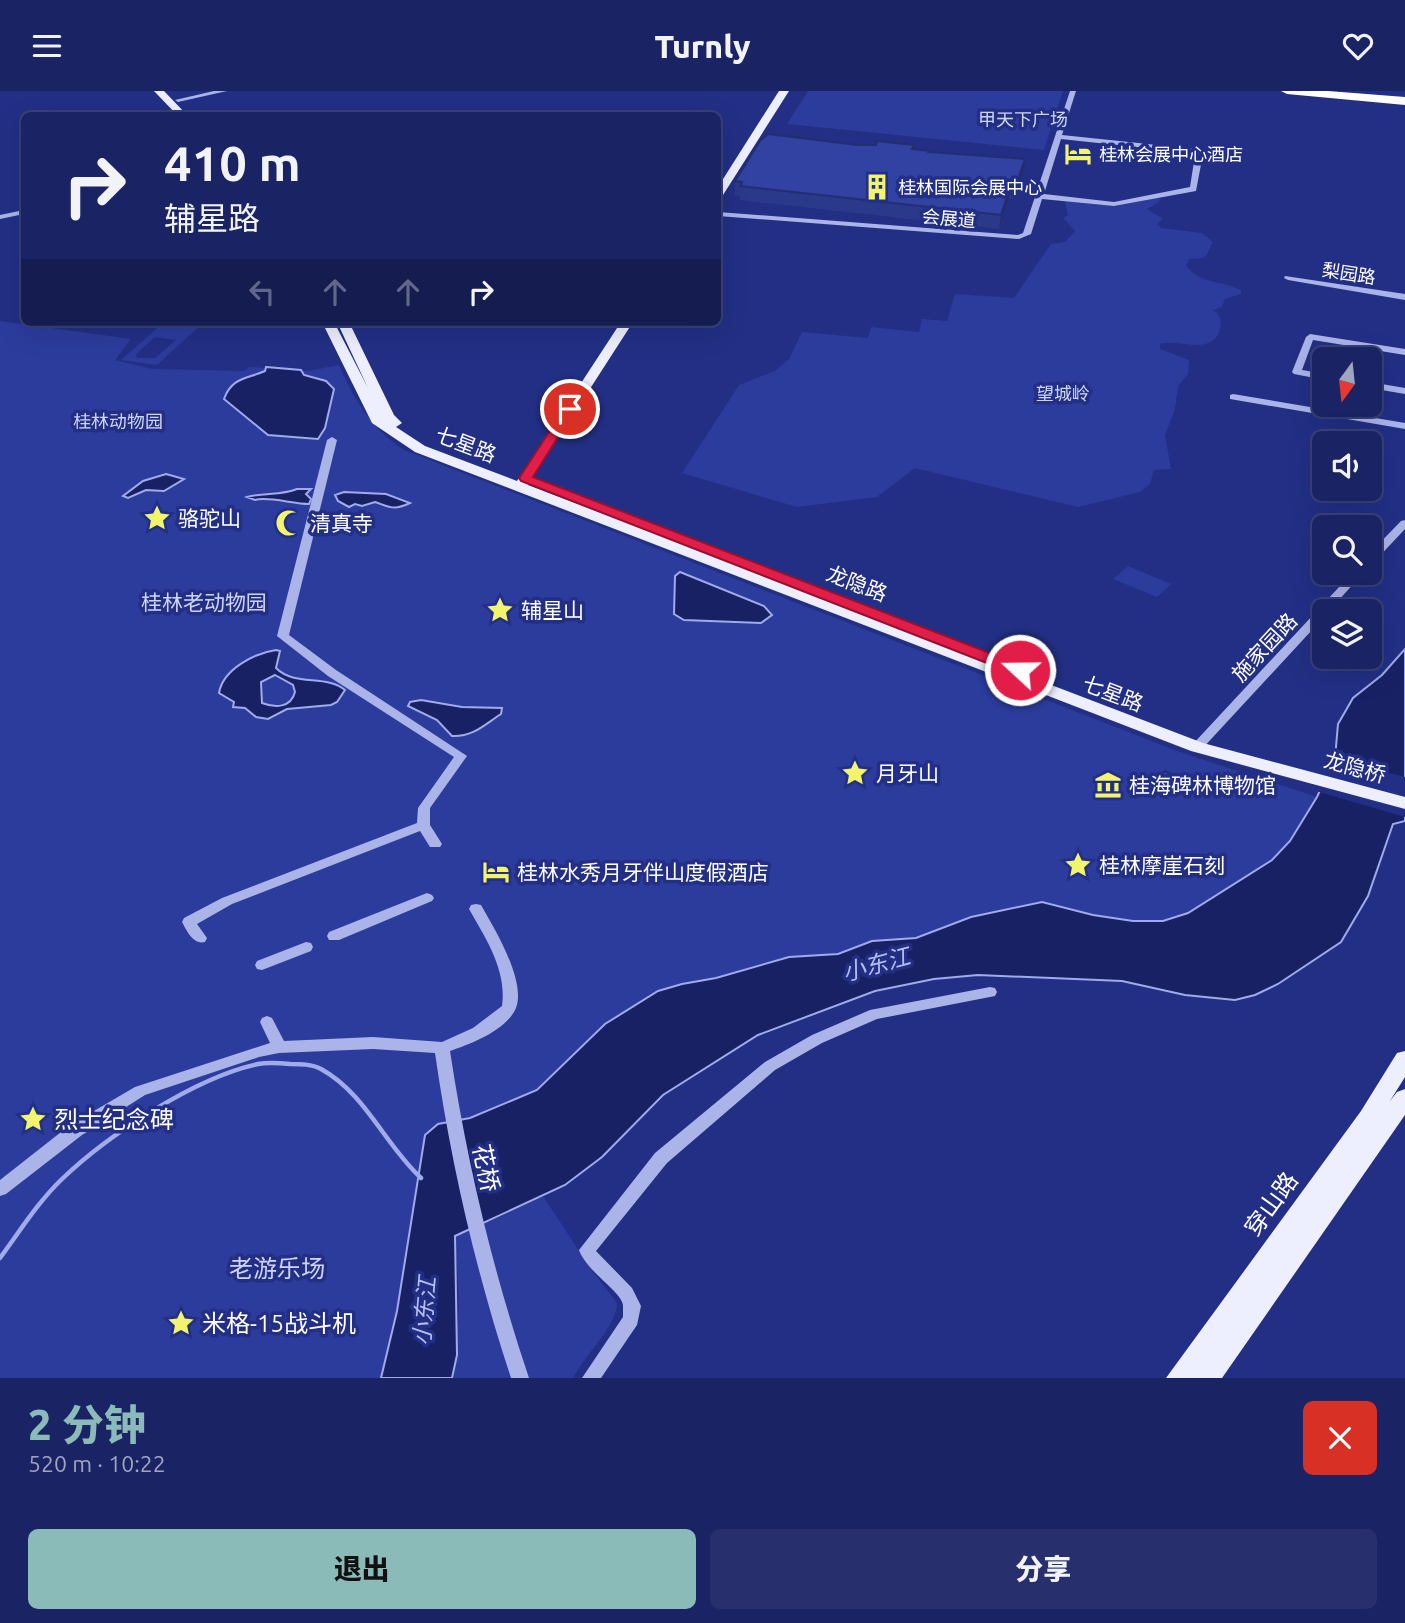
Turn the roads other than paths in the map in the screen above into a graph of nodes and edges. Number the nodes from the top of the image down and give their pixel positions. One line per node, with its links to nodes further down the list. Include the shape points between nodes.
1 (159, 91): 11 (main road)
2 (171, 91): 9 (main road)
3 (224, 91): 9 (street)
4 (778, 91): 14 (main road)
5 (784, 91): 15 (main road)
6 (1073, 91): 13 (street, 会展道)
7 (1287, 91): 10 (highway)
8 (1316, 91): 10 (highway)
9 (178, 100): 12 (main road)
10 (1405, 100)
11 (179, 112)
12 (190, 112)
13 (1059, 137): 16 (street, 会展道); 16 (street, via 1193,151 1199,154 1193,189 1114,204)
14 (721, 178)
15 (721, 190)
16 (1039, 196): 18 (street, 会展道, via 1027,234 1019,237)
17 (21, 213): 19 (street)
18 (721, 214)
19 (0, 217)
20 (1288, 278): 21 (street, 梨园路)
21 (1405, 297)
22 (330, 326): 35 (main road, 七星路, via 377,420 420,449)
23 (345, 326): 33 (main road, 七星路, via 388,417)
24 (624, 326): 35 (main road)
25 (1373, 347): 28 (street, via 1310,337 1297,372)
26 (1382, 348): 27 (street)
27 (1405, 352)
28 (1312, 375)
29 (1382, 387): 30 (street)
30 (1405, 391)
31 (1233, 397): 32 (street)
32 (1405, 426)
33 (405, 432): 35 (main road, 龙隐路)
34 (332, 440): 43 (street, via 283,636 461,756 424,808)
35 (523, 483): 39 (main road, 龙隐路)
36 (1405, 523): 37 (street)
37 (1382, 547)
38 (1347, 585): 39 (street, 施家园路)
39 (1200, 744): 40 (main road, 龙隐路)
40 (1295, 770): 41 (main road, 龙隐桥); 42 (main road, 龙隐桥)
41 (1405, 794)
42 (1405, 803)
43 (423, 825): 44 (street); 48 (street, via 228,901 189,922)
44 (435, 844)
45 (427, 898): 47 (street)
46 (477, 909): 54 (street, via 504,965 511,993 509,1008 466,1039)
47 (334, 936)
48 (200, 938)
49 (306, 947): 50 (street)
50 (262, 965)
51 (990, 992): 58 (street, via 875,1014 817,1039 771,1066 661,1158 588,1248)
52 (267, 1022): 53 (street)
53 (279, 1047): 54 (street, via 373,1043); 57 (street, via 140,1091 76,1130)
54 (442, 1048): 59 (street, 花桥, via 450,1111 477,1234)
55 (1405, 1059): 61 (main road, 穿山路, via 1369,1117)
56 (1405, 1098): 62 (main road)
57 (0, 1189)
58 (590, 1258): 60 (street, via 626,1293 632,1306 631,1319)
59 (520, 1378)
60 (591, 1378)
61 (1179, 1378)
62 (1207, 1378)

